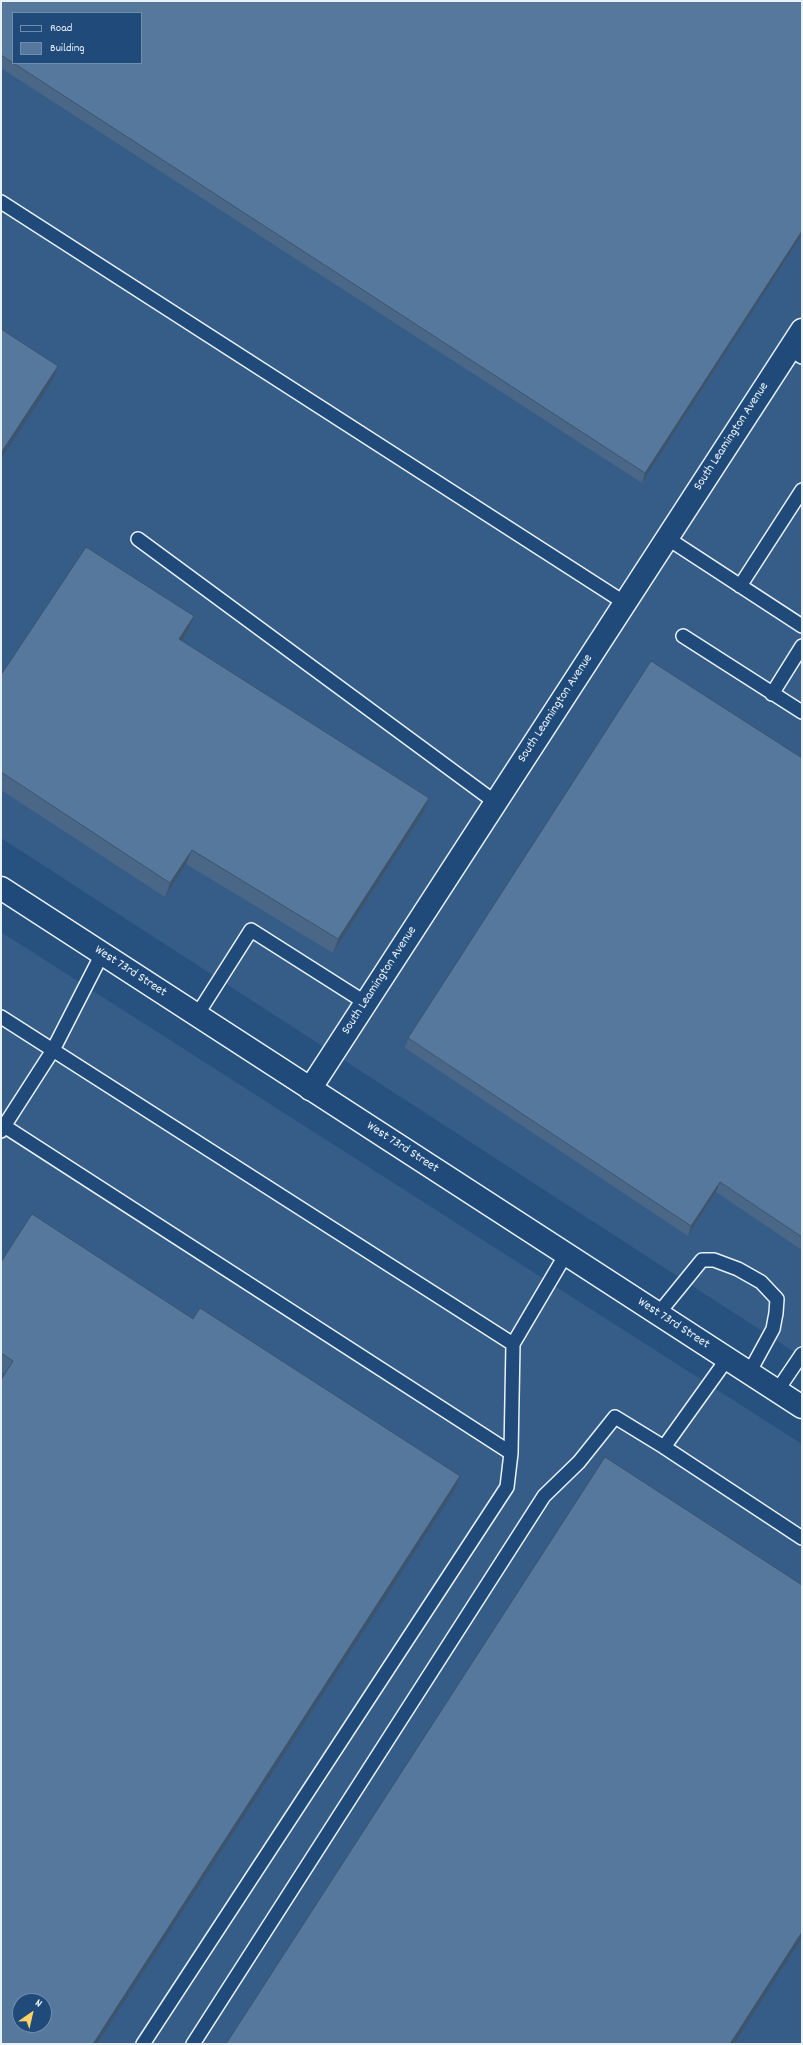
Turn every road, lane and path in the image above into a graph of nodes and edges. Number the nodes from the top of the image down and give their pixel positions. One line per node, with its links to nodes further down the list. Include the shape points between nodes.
1 (1, 202): 8 (lane)
2 (802, 330): 3 (street, South Leamington Avenue)
3 (796, 353): 5 (street, South Leamington Avenue)
4 (802, 490): 7 (lane)
5 (667, 538): 7 (lane); 8 (street, South Leamington Avenue)
6 (138, 540): 14 (lane)
7 (740, 586): 9 (lane)
8 (625, 603): 14 (street, South Leamington Avenue)
9 (802, 626)
10 (683, 636): 12 (lane)
11 (802, 646): 12 (lane)
12 (772, 694): 13 (lane)
13 (802, 712)
14 (495, 802): 17 (street, South Leamington Avenue)
15 (1, 888): 16 (street, West 73rd Street)
16 (102, 954): 18 (street, West 73rd Street); 20 (lane)
17 (366, 1003): 18 (lane, via 251,930); 21 (street, South Leamington Avenue)
18 (197, 1015): 21 (street, West 73rd Street)
19 (1, 1017): 20 (lane)
20 (53, 1050): 22 (lane); 25 (lane)
21 (310, 1088): 23 (street, West 73rd Street)
22 (2, 1127): 32 (lane)
23 (566, 1254): 24 (street, West 73rd Street); 25 (lane)
24 (658, 1314): 27 (street, West 73rd Street); 28 (lane, via 702,1260 714,1260 738,1269 761,1282 777,1299 776,1313 772,1329)
25 (513, 1344): 32 (lane)
26 (802, 1354): 29 (lane)
27 (727, 1359): 28 (street, West 73rd Street); 31 (lane)
28 (749, 1373): 29 (street, West 73rd Street)
29 (777, 1391): 30 (street, West 73rd Street)
30 (802, 1407)
31 (664, 1447): 33 (lane); 35 (lane, via 615,1417 579,1462 544,1496)
32 (511, 1454): 34 (lane, via 507,1487)
33 (802, 1538)
34 (143, 2044)
35 (193, 2044)

